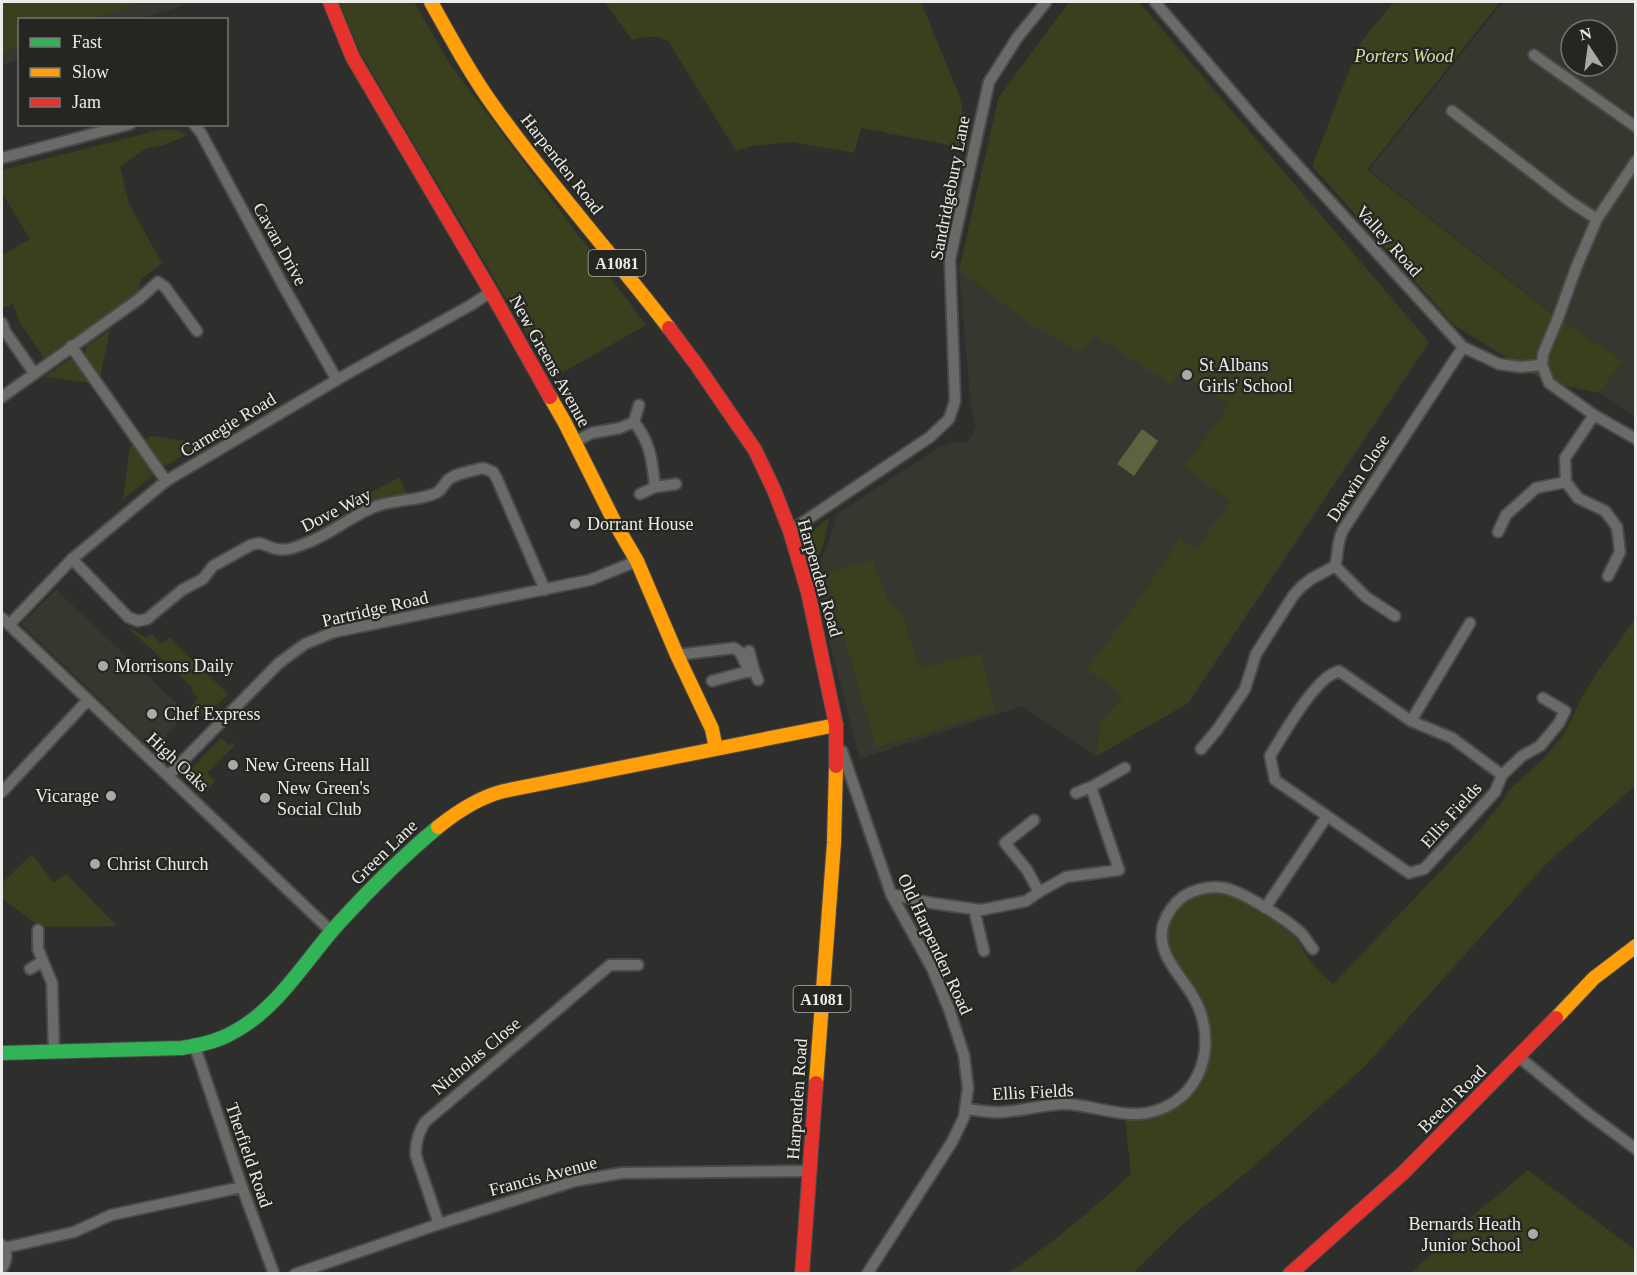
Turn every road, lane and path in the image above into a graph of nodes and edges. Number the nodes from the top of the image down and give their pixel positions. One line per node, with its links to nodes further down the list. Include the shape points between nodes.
1 (330, 2): 13 (street, New Greens Avenue, via 353,58)
2 (431, 2): 32 (street, Harpenden Road / A1081, via 494,107 696,364 755,450)
3 (1046, 2): 32 (street, Sandridgebury Lane, via 988,82 950,260 955,401 949,419 930,437)
4 (1155, 2): 17 (street, Valley Road, via 1256,120)
5 (1534, 55): 9 (street)
6 (1452, 111): 12 (street)
7 (122, 126): 10 (street)
8 (196, 126): 20 (street, Cavan Drive)
9 (1635, 128)
10 (2, 158)
11 (1635, 160): 12 (street)
12 (1597, 219): 18 (street, via 1575,268)
13 (491, 292): 20 (street, Carnegie Road); 26 (street, New Greens Avenue)
14 (2, 323): 19 (street)
15 (197, 331): 16 (street, via 158,282)
16 (71, 346): 19 (street); 27 (street)
17 (1463, 347): 18 (street, Valley Road, via 1499,364); 36 (street, Darwin Close, via 1343,530)
18 (1542, 365): 23 (street, via 1549,383)
19 (34, 374): 21 (street)
20 (337, 380): 27 (street, Carnegie Road)
21 (2, 397)
22 (639, 405): 24 (street)
23 (1594, 415): 25 (street); 28 (street, via 1565,458)
24 (634, 422): 26 (street, via 592,432); 30 (street, via 652,455)
25 (1635, 439)
26 (574, 442): 35 (street, New Greens Avenue)
27 (166, 481): 34 (street, Carnegie Road)
28 (1566, 482): 33 (street, via 1536,488 1506,515); 37 (street, via 1578,498 1605,511 1617,527 1620,552)
29 (676, 484): 30 (street)
30 (655, 487): 31 (street)
31 (640, 494)
32 (790, 531): 49 (street, Harpenden Road / A1081, via 808,592)
33 (1498, 532)
34 (72, 559): 38 (street, Dove Way, via 129,618 142,621 203,579 213,566 251,545 277,549 304,544 363,511 434,494 454,476 483,468 497,478); 40 (street, Carnegie Road)
35 (637, 561): 38 (street, Partridge Road, via 590,580); 43 (street, New Greens Avenue)
36 (1335, 566): 39 (street, via 1366,597); 51 (street, via 1300,587 1293,596 1256,654 1245,689)
37 (1608, 576)
38 (545, 590): 55 (street, Partridge Road, via 334,632 305,644 279,663)
39 (1395, 616)
40 (5, 622): 47 (street, High Oaks)
41 (1470, 623): 48 (street)
42 (749, 651): 44 (street)
43 (677, 655): 44 (street, via 734,648); 50 (street, New Greens Avenue, via 712,729)
44 (754, 674): 45 (street)
45 (712, 681)
46 (1543, 698): 54 (street, Ellis Fields, via 1565,711 1559,723 1540,746)
47 (88, 700): 55 (street, High Oaks); 57 (street)
48 (1411, 721): 54 (street, Ellis Fields, via 1452,738); 59 (street, Ellis Fields, via 1339,671 1328,676 1311,694 1270,756 1275,780)
49 (836, 725): 50 (street, Green Lane); 79 (street, Harpenden Road / A1081, via 834,843)
50 (716, 749): 66 (street, Green Lane, via 519,787 481,799 437,826)
51 (1201, 749)
52 (842, 750): 62 (street, Old Harpenden Road)
53 (1125, 768): 56 (street)
54 (1502, 775): 59 (street, Ellis Fields, via 1495,792 1424,869 1408,873)
55 (168, 776): 66 (street, High Oaks)
56 (1091, 787): 58 (street); 61 (street, via 1119,870 1066,877)
57 (2, 792)
58 (1076, 793)
59 (1326, 816): 63 (street)
60 (1034, 820): 61 (street, via 1005,843)
61 (1039, 892): 64 (street, via 1026,901)
62 (891, 894): 64 (street); 77 (street, Old Harpenden Road, via 933,968 957,1030 968,1088)
63 (1265, 908): 68 (street, Ellis Fields, via 1297,930); 77 (street, Ellis Fields, via 1225,888 1203,889 1177,902 1166,918 1162,938 1166,957 1199,1007 1206,1046 1199,1073 1184,1095 1174,1102 1136,1114 1070,1105 1000,1113)
64 (974, 909): 69 (street)
65 (38, 930): 70 (street, via 38,950)
66 (332, 932): 73 (street, Green Lane, via 275,1000 248,1025)
67 (1635, 946): 76 (street, Beech Road, via 1594,978)
68 (1313, 949)
69 (984, 951)
70 (43, 962): 72 (street); 74 (street, via 52,983)
71 (638, 965): 81 (street, Nicholas Close, via 610,965 425,1122 419,1132 416,1156)
72 (30, 969)
73 (195, 1047): 74 (street, Green Lane); 80 (street, Therfield Road)
74 (54, 1051): 75 (street, Green Lane)
75 (2, 1053)
76 (1519, 1057): 78 (street); 88 (street, Beech Road, via 1403,1173)
77 (966, 1109): 87 (street, Old Harpenden Road, via 952,1142)
78 (1635, 1149)
79 (810, 1171): 81 (street, Francis Avenue, via 622,1173 575,1181); 86 (street, Harpenden Road / A1081)
80 (242, 1186): 82 (street, via 111,1215 74,1232); 84 (street, Therfield Road)
81 (439, 1224): 85 (street, Francis Avenue)
82 (3, 1247): 83 (street, via 6,1259)
83 (2, 1268)
84 (274, 1274)
85 (295, 1274)
86 (802, 1274)
87 (867, 1274)
88 (1290, 1274)

